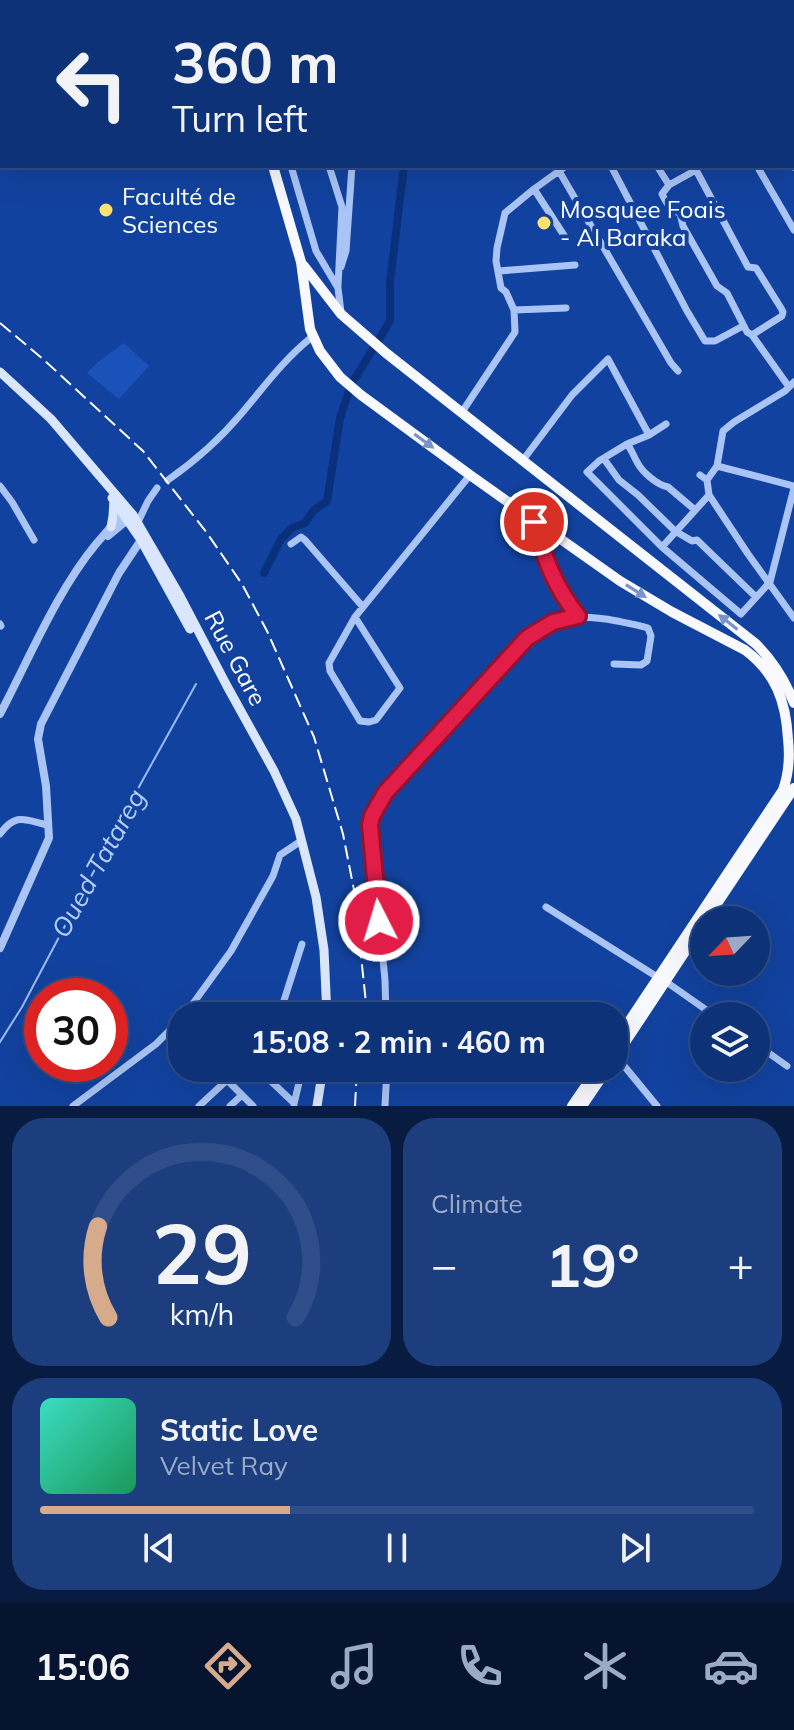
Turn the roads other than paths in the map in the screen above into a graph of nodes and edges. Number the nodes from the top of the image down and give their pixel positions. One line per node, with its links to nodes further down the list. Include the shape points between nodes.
1 (274, 168): 13 (main road)
2 (292, 168): 17 (street, via 316,251)
3 (330, 168): 16 (street, via 342,207)
4 (352, 168): 16 (street, via 346,251)
5 (563, 168): 10 (street); 24 (street)
6 (612, 168): 21 (street, via 705,341)
7 (658, 168): 9 (street)
8 (758, 168): 11 (street)
9 (669, 185): 21 (street, via 662,194 680,213); 22 (street, via 696,170 748,267 756,268 781,308 782,316)
10 (534, 189): 12 (street); 15 (street, via 505,213 497,248)
11 (794, 230)
12 (567, 240)
13 (301, 262): 20 (main road); 23 (main road)
14 (575, 265): 15 (street)
15 (499, 271): 19 (street, via 501,288)
16 (339, 272): 17 (street)
17 (338, 288): 20 (street)
18 (566, 308): 19 (street)
19 (514, 310): 28 (street, via 515,332)
20 (341, 314): 28 (main road)
21 (743, 326): 22 (street)
22 (752, 335): 27 (street)
23 (312, 337): 35 (main road, one-way to 35, via 340,377); 36 (street, via 212,444)
24 (678, 371)
25 (0, 372): 43 (main road, Rue Gare, via 51,419)
26 (0, 379): 41 (main road, Rue Gare, via 49,423)
27 (791, 384): 34 (street, via 723,431)
28 (462, 412): 33 (main road)
29 (666, 424): 30 (street)
30 (649, 435): 31 (street); 33 (street, via 608,359 572,395)
31 (627, 444): 32 (street); 42 (street, via 650,476)
32 (604, 459): 46 (street, via 619,480); 51 (street, via 587,472)
33 (523, 460): 59 (main road, one-way to 33, via 774,664 756,644)
34 (717, 466): 38 (street); 40 (street, via 704,477)
35 (470, 475): 44 (main road); 54 (street)
36 (168, 480)
37 (0, 486): 47 (street)
38 (794, 487): 52 (street)
39 (157, 488): 43 (street)
40 (709, 495): 42 (street); 52 (street)
41 (114, 500): 43 (main road, Rue Gare); 45 (main road)
42 (695, 510): 46 (street)
43 (132, 519): 45 (main road); 45 (street); 48 (main road, Rue Gare); 50 (main road, Rue Gare)
44 (534, 522): 55 (street, via 552,576); 61 (main road, one-way to 61, via 647,598 755,657 782,697)
45 (113, 528): 60 (street, via 84,559)
46 (675, 531): 51 (street); 53 (street, via 697,540)
47 (34, 540)
48 (141, 540): 50 (main road, Rue Gare); 64 (street, via 41,724 38,739)
49 (291, 544): 54 (street, via 305,540)
50 (149, 547): 66 (main road, Rue Gare, via 282,798); 76 (main road, Rue Gare, via 296,819 316,897)
51 (662, 547): 53 (street, via 741,614)
52 (770, 582): 53 (street); 57 (street)
53 (756, 597)
54 (363, 607): 56 (street)
55 (578, 616): 58 (street, via 648,628 647,661); 77 (street, via 553,622 527,638 385,793 372,816)
56 (355, 617): 56 (street, via 400,688 369,722 360,721 330,671 329,663)
57 (794, 618)
58 (614, 664)
59 (794, 703)
60 (0, 714)
61 (791, 739): 62 (main road)
62 (792, 757): 72 (main road, via 780,797)
63 (794, 790): 67 (main road)
64 (48, 825): 65 (street, via 16,819); 71 (street, via 46,847)
65 (0, 834)
66 (298, 843): 73 (street, via 280,855 231,951); 75 (main road, Rue Gare, via 309,884)
67 (716, 906)
68 (546, 907): 72 (street)
69 (690, 942): 72 (main road)
70 (302, 944): 74 (street)
71 (0, 948)
72 (662, 980): 78 (street); 79 (main road); 81 (main road)
73 (194, 1002)
74 (283, 1002)
75 (323, 1002)
76 (325, 1002)
77 (386, 1002)
78 (694, 1002)
79 (628, 1025)
80 (168, 1032): 96 (street)
81 (628, 1036)
82 (770, 1054): 83 (street)
83 (787, 1066)
84 (628, 1073): 103 (street)
85 (225, 1082): 95 (street)
86 (229, 1082): 93 (street)
87 (271, 1082): 94 (street)
88 (299, 1082): 94 (street)
89 (318, 1082): 99 (main road)
90 (386, 1082): 100 (street)
91 (588, 1082): 101 (main road)
92 (598, 1082): 102 (main road)
93 (242, 1095): 97 (street); 98 (street)
94 (294, 1104)
95 (201, 1105)
96 (73, 1106)
97 (230, 1106)
98 (253, 1106)
99 (314, 1106)
100 (385, 1106)
101 (572, 1106)
102 (582, 1106)
103 (657, 1106)

